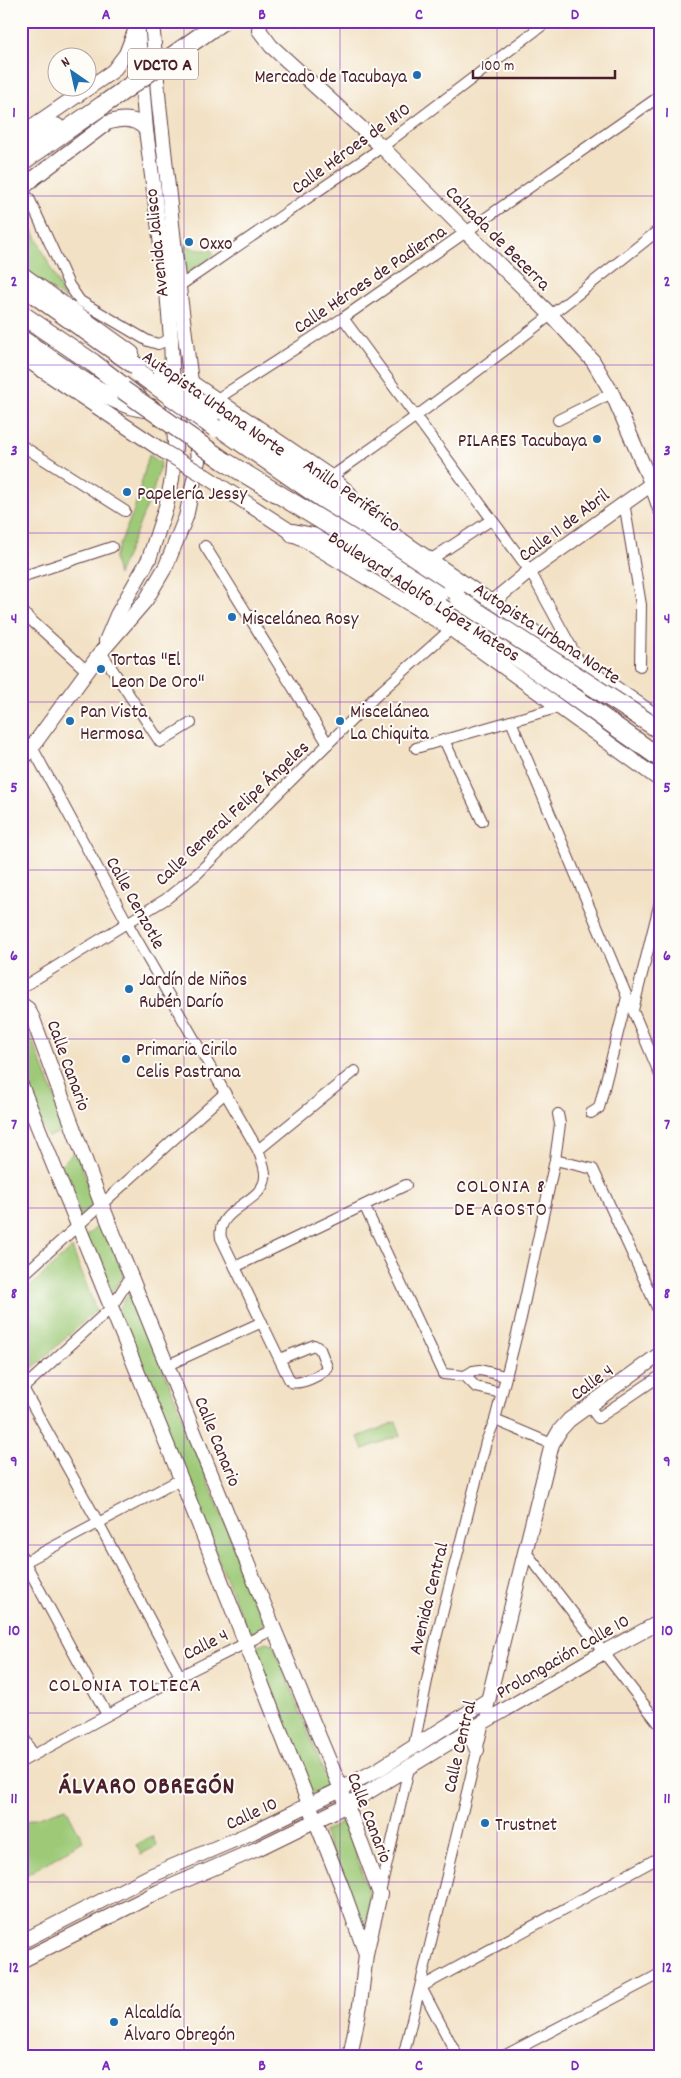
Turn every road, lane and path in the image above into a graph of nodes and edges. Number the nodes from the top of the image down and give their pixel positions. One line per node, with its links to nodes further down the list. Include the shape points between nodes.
1 (152, 21): 21 (street, Avenida Jalisco)
2 (206, 21): 8 (highway, VDCTO A)
3 (222, 21): 8 (highway, VDCTO A, bridge)
4 (137, 22): 10 (street, Avenida Jalisco); 11 (street, via 130,45 113,71)
5 (542, 23): 13 (street, Calle Héroes de 1810)
6 (260, 25): 13 (street, Calzada de Becerra, via 271,46)
7 (660, 96): 18 (street, Calle Héroes de Padierna)
8 (101, 101): 9 (highway, VDCTO A); 15 (highway, VDCTO A)
9 (56, 127): 12 (highway); 14 (highway, VDCTO A)
10 (146, 130): 16 (street, via 133,120 107,123 34,178); 21 (street, Avenida Jalisco)
11 (21, 134)
12 (21, 144)
13 (382, 147): 18 (street, Calzada de Becerra); 21 (street, Calle Héroes de 1810)
14 (21, 150)
15 (21, 162)
16 (25, 194): 27 (street, via 80,301 148,341 158,344)
17 (660, 229): 23 (street)
18 (466, 233): 23 (street, Calzada de Becerra); 24 (street, Calle Héroes de Padierna)
19 (21, 264): 20 (street)
20 (24, 282): 29 (highway, Anillo Periférico); 64 (highway, Autopista Urbana Norte, bridge, via 402,562)
21 (173, 290): 27 (street, Avenida Jalisco); 30 (street, Avenida Jalisco)
22 (21, 314): 32 (highway, via 94,363)
23 (552, 316): 31 (street, Calzada de Becerra, via 593,361); 34 (street)
24 (343, 318): 33 (street, Calle Héroes de Padierna); 34 (street)
25 (21, 321): 70 (highway, Autopista Urbana Norte, bridge, via 224,461 359,543 514,644)
26 (21, 339): 32 (highway, via 106,394 133,407)
27 (172, 340): 29 (street, Avenida Jalisco)
28 (21, 356): 37 (street, Boulevard Adolfo López Mateos)
29 (164, 381): 30 (street); 33 (highway, Anillo Periférico, bridge); 37 (street, Avenida Jalisco)
30 (191, 382): 33 (street); 56 (street, Avenida Jalisco, via 198,460 186,517 166,566 146,600)
31 (612, 393): 35 (street); 39 (street, Calzada de Becerra)
32 (157, 412): 49 (highway, bridge)
33 (219, 413): 38 (street); 44 (street, Boulevard Adolfo López Mateos); 58 (highway, Anillo Periférico)
34 (416, 417): 38 (street); 43 (street)
35 (558, 420)
36 (21, 445): 42 (street)
37 (169, 449): 45 (street, Boulevard Adolfo López Mateos, bridge); 56 (street, Avenida Jalisco, via 172,479 149,559 117,615)
38 (332, 477): 44 (street)
39 (656, 480): 40 (street, Calle 11 de Abril); 41 (street, Calzada de Becerra)
40 (624, 502): 50 (street, Calle 11 de Abril); 57 (street, via 641,605)
41 (660, 509)
42 (125, 511)
43 (491, 520): 48 (street); 50 (street)
44 (386, 529): 48 (street, Boulevard Adolfo López Mateos)
45 (293, 533): 49 (highway, via 318,538); 54 (street, Boulevard Adolfo López Mateos)
46 (204, 546): 67 (street)
47 (112, 547): 51 (street)
48 (430, 560): 52 (street, Boulevard Adolfo López Mateos)
49 (370, 561): 71 (highway)
50 (530, 571): 52 (street, Calle 11 de Abril); 58 (street)
51 (21, 577)
52 (491, 603): 55 (street, Boulevard Adolfo López Mateos)
53 (21, 611): 59 (street)
54 (451, 629): 60 (street, Boulevard Adolfo López Mateos); 67 (street, Calle General Felipe Ángeles)
55 (550, 643): 58 (highway)
56 (102, 652): 59 (street); 63 (street, via 160,742)
57 (640, 666)
58 (576, 667): 61 (street); 65 (highway, Anillo Periférico)
59 (87, 672): 68 (street)
60 (560, 707): 62 (street); 73 (street, Boulevard Adolfo López Mateos)
61 (660, 719)
62 (511, 721): 66 (street); 78 (street)
63 (191, 723)
64 (660, 730)
65 (660, 738)
66 (444, 740): 69 (street); 74 (street)
67 (328, 744): 76 (street, Calle General Felipe Ángeles, via 198,873 166,899)
68 (32, 747): 72 (street); 76 (street, Calle Cenzotle)
69 (416, 748)
70 (660, 749)
71 (660, 758)
72 (21, 762)
73 (660, 780)
74 (482, 821)
75 (660, 902): 80 (street)
76 (127, 922): 77 (street, Calle General Felipe Ángeles); 84 (street, Calle Cenzotle)
77 (21, 988)
78 (627, 997): 80 (street); 85 (street, via 599,1108)
79 (21, 1004): 90 (street, Calle Canario, via 33,1019)
80 (633, 1010): 82 (street)
81 (355, 1071): 87 (street)
82 (660, 1075)
83 (21, 1085): 92 (street)
84 (225, 1093): 87 (street, Calle Cenzotle); 90 (street)
85 (591, 1113)
86 (558, 1114): 88 (street, Avenida Central, via 560,1124)
87 (258, 1150): 93 (street, Calle Cenzotle, via 265,1169 264,1183 224,1220 219,1229)
88 (555, 1160): 97 (street, via 593,1169); 103 (street, Avenida Central)
89 (406, 1185): 91 (street)
90 (101, 1203): 92 (street); 94 (street, Calle Canario)
91 (365, 1207): 93 (street); 102 (street, via 443,1374)
92 (77, 1226): 95 (street); 96 (street)
93 (235, 1267): 98 (street)
94 (131, 1276): 96 (street); 101 (street, Calle Canario)
95 (21, 1277)
96 (112, 1308): 105 (street); 110 (street)
97 (660, 1314)
98 (262, 1322): 100 (street); 101 (street)
99 (660, 1354): 107 (street, Calle 4)
100 (280, 1359): 100 (street, via 289,1379 295,1383 323,1372 327,1367 320,1349 314,1345)
101 (168, 1365): 115 (street, Calle Canario)
102 (465, 1376): 103 (street, via 480,1370); 106 (street, via 476,1387)
103 (506, 1376): 106 (street, Avenida Central)
104 (660, 1376): 107 (street, via 598,1418)
105 (22, 1389): 111 (street)
106 (502, 1393): 108 (street, Avenida Central)
107 (588, 1406): 109 (street, Calle 4, via 569,1420)
108 (495, 1420): 109 (street); 125 (street, Avenida Central, via 486,1442 434,1646)
109 (552, 1444): 112 (street, Calle Central)
110 (181, 1479): 111 (street); 116 (street)
111 (99, 1524): 113 (street); 118 (street)
112 (525, 1551): 117 (street); 119 (street, Calle Central)
113 (22, 1561): 120 (street)
114 (660, 1622): 117 (street, Prolongación Calle 10)
115 (274, 1629): 116 (street, Calle 4); 130 (street, Calle Canario)
116 (245, 1642): 118 (street, Calle 4); 132 (street)
117 (604, 1652): 121 (street, Prolongación Calle 10); 122 (street)
118 (180, 1676): 120 (street, Calle 4)
119 (488, 1700): 121 (street, Calle Central); 125 (street, Calle 10)
120 (107, 1715): 127 (street, Calle 4)
121 (484, 1722): 124 (street, Calle 10); 126 (street, Calle Central)
122 (660, 1725)
123 (21, 1732): 127 (street)
124 (460, 1736): 126 (street, via 472,1739); 129 (street, Calle 10)
125 (413, 1748): 129 (street, Avenida Central); 130 (street, Calle 10)
126 (478, 1750): 140 (street, Calle Central)
127 (33, 1755): 128 (street, Calle 4)
128 (21, 1762)
129 (410, 1768): 131 (street, Calle 10); 135 (street, Avenida Central)
130 (341, 1789): 131 (street, Calle Canario); 132 (street, Calle 10)
131 (347, 1804): 133 (street, Calle 10); 135 (street, Calle Canario)
132 (310, 1805): 133 (street); 136 (street, Calle 10, via 150,1876)
133 (316, 1820): 137 (street); 138 (street, Calle 10, via 158,1892)
134 (660, 1857): 140 (street)
135 (380, 1894): 137 (street, Avenida Central)
136 (21, 1942)
137 (366, 1954): 141 (street, Avenida Central)
138 (21, 1961)
139 (660, 1974): 144 (street)
140 (421, 1987): 142 (street, Calle Central); 143 (street)
141 (352, 2054)
142 (403, 2057)
143 (458, 2057)
144 (502, 2057)

